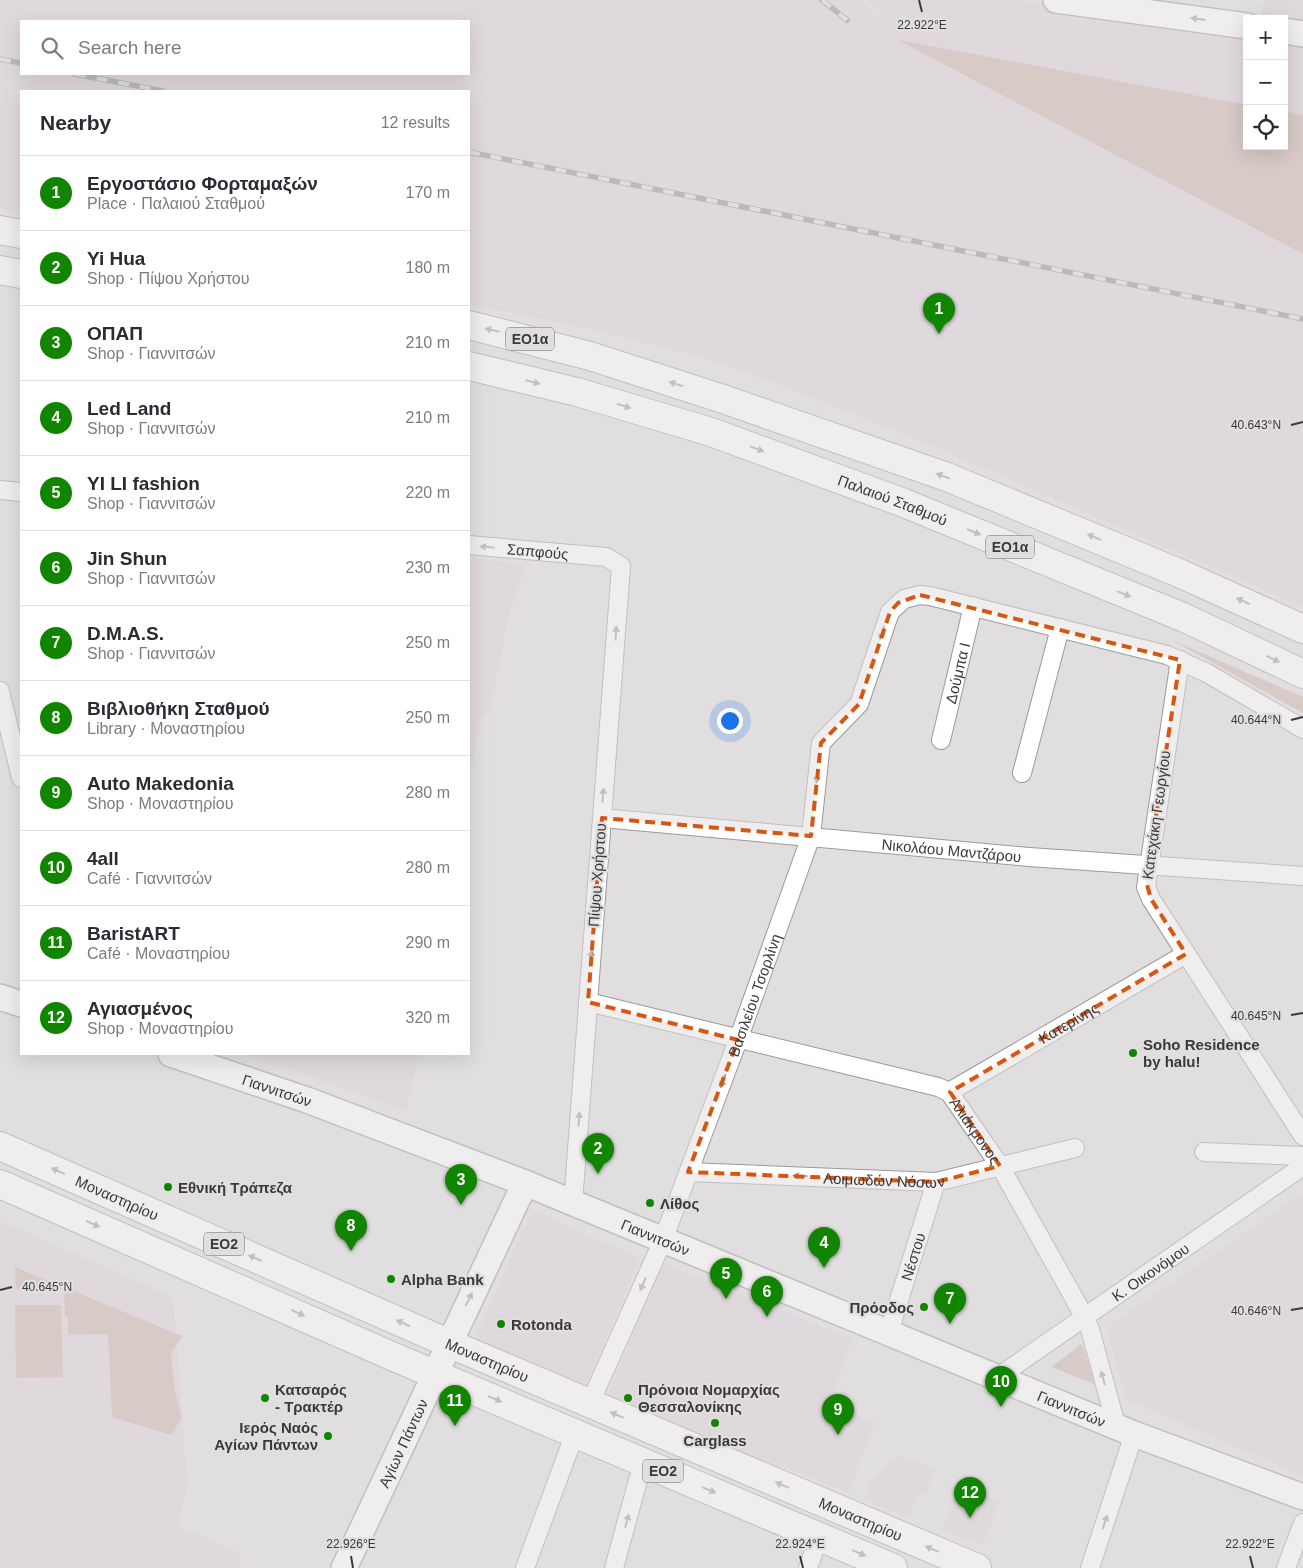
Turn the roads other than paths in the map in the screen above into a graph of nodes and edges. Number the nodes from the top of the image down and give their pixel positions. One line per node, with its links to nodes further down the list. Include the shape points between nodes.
1 (1056, 0): 2 (main road)
2 (1108, 4): 3 (main road, one-way to 2)
3 (1243, 25)
4 (1288, 32): 5 (main road)
5 (1303, 34)
6 (0, 230): 7 (main road)
7 (20, 234)
8 (0, 270): 9 (main road)
9 (20, 274)
10 (470, 325): 18 (main road, ΕΟ1α, one-way to 10, via 1179,573 947,477 590,356)
11 (470, 366): 20 (main road, Παλαιού Σταθμού / ΕΟ1α, one-way to 20, via 577,392 702,430 894,500 1185,618)
12 (0, 490): 13 (street)
13 (20, 492)
14 (470, 545): 15 (street, Σαπφούς, one-way to 14)
15 (606, 557): 26 (street, Πίψου Χρήστου, one-way to 15, via 621,566)
16 (973, 606): 17 (street); 23 (street, Δούμπα Ι); 27 (street, Βασιλείου Τσορλίνη, one-way to 27, via 930,596 910,597 890,612 859,704 821,743)
17 (1060, 628): 19 (street); 24 (street)
18 (1303, 629)
19 (1180, 660): 22 (street); 28 (street, Κατεχάκη Γεωργίου)
20 (1303, 674)
21 (0, 691): 25 (street)
22 (1303, 729)
23 (941, 740)
24 (1022, 773)
25 (20, 774)
26 (602, 818): 27 (street, Νικολάου Μαντζάρου); 32 (street, Πίψου Χρήστου, one-way to 26)
27 (811, 836): 28 (street, Νικολάου Μαντζάρου); 34 (street, Βασιλείου Τσορλίνη)
28 (1148, 865): 29 (street, Νικολάου Μαντζάρου); 30 (street, Κατεχάκη Γεωργίου, via 1148,894)
29 (1303, 876)
30 (1186, 954): 36 (street, Κατερίνης); 37 (street, Κατεχάκη Γεωργίου)
31 (0, 997): 33 (main road)
32 (588, 1002): 34 (street, Αλιάκμονος); 48 (street, Πίψου Χρήστου, one-way to 32)
33 (20, 1004)
34 (738, 1040): 36 (street, Αλιάκμονος); 44 (street, Βασιλείου Τσορλίνη, one-way to 44)
35 (175, 1055): 46 (main road, Γιαννιτσών, via 307,1100)
36 (949, 1092): 42 (street, Αλιάκμονος)
37 (1303, 1136)
38 (0, 1146): 52 (main road, Μοναστηρίου / ΕΟ2, one-way to 38)
39 (1075, 1148): 42 (street, Λοιμωδών Νόσων)
40 (1204, 1152): 41 (street)
41 (1303, 1156)
42 (1000, 1166): 45 (street, Λοιμωδών Νόσων); 50 (street, Αλιάκμονος)
43 (1303, 1166): 50 (street, Κ. Οικονόμου)
44 (688, 1172): 45 (street, Λοιμωδών Νόσων, one-way to 44); 49 (street, Βασιλείου Τσορλίνη)
45 (936, 1182): 51 (street, Νέστου)
46 (525, 1183): 48 (main road, Γιαννιτσών); 52 (main road, Αγίων Πάντων, one-way to 46)
47 (0, 1184): 53 (main road, ΕΟ2, one-way to 53)
48 (573, 1203): 49 (main road, Γιαννιτσών)
49 (663, 1240): 51 (main road, Γιαννιτσών); 55 (street, Βασιλείου Τσορλίνη, one-way to 55)
50 (1084, 1316): 54 (street, Κ. Οικονόμου); 56 (street, Αλιάκμονος, one-way to 50)
51 (889, 1332): 54 (main road, Γιαννιτσών)
52 (448, 1343): 53 (main road, Αγίων Πάντων); 55 (main road, Μοναστηρίου / ΕΟ2)
53 (434, 1374): 57 (main road, ΕΟ2, one-way to 57); 62 (main road, Αγίων Πάντων)
54 (998, 1377): 56 (main road, Γιαννιτσών)
55 (590, 1404): 67 (main road, Μοναστηρίου / ΕΟ2, one-way to 55)
56 (1125, 1430): 59 (main road, Γιαννιτσών); 68 (street, one-way to 56)
57 (574, 1433): 58 (main road, ΕΟ2); 63 (street)
58 (643, 1462): 61 (main road, ΕΟ2, one-way to 61); 64 (street, one-way to 58)
59 (1303, 1497)
60 (1303, 1523): 69 (street)
61 (819, 1537): 65 (street); 66 (main road, ΕΟ2, one-way to 66)
62 (344, 1568)
63 (525, 1568)
64 (614, 1568)
65 (808, 1568)
66 (893, 1568)
67 (977, 1568)
68 (1090, 1568)
69 (1286, 1568)

